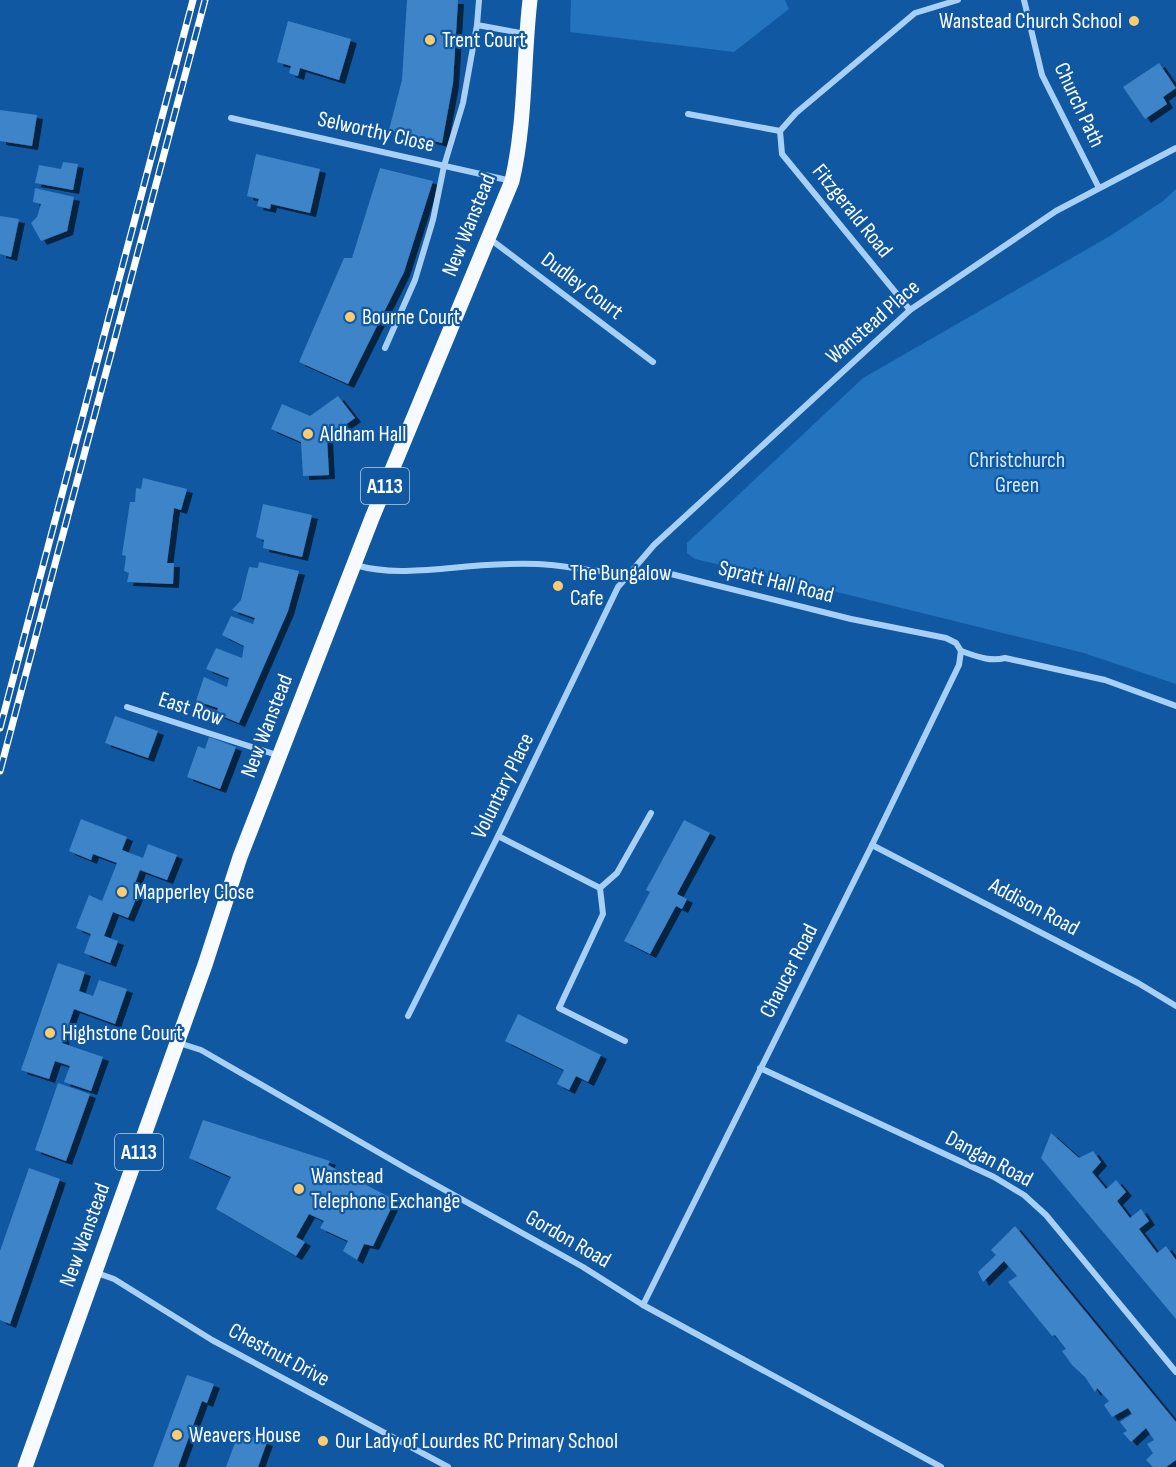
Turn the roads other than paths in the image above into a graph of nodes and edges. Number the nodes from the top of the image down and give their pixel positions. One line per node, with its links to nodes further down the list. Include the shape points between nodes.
1 (480, 0): 5 (street)
2 (530, 0): 6 (main road, New Wanstead / A113)
3 (958, 0): 9 (street, via 915,13)
4 (1024, 0): 13 (street, Church Path, via 1042,75)
5 (477, 26): 6 (street); 11 (street, via 463,103)
6 (526, 34): 12 (main road, New Wanstead / A113, via 526,78)
7 (688, 114): 9 (street)
8 (231, 118): 11 (street, Selworthy Close)
9 (780, 130): 15 (street, Fitzgerald Road, via 782,154)
10 (1176, 148): 13 (street, Wanstead Place)
11 (444, 166): 12 (street, Selworthy Close); 16 (street, via 415,280)
12 (512, 181): 14 (main road, New Wanstead / A113)
13 (1099, 188): 15 (street, Wanstead Place, via 1030,227)
14 (490, 239): 17 (street, Dudley Court); 18 (main road, New Wanstead / A113)
15 (910, 310): 19 (street, Wanstead Place, via 654,545)
16 (385, 348)
17 (653, 362)
18 (354, 565): 19 (street, Spratt Hall Road, via 396,572 538,564); 23 (main road, New Wanstead / A113)
19 (630, 572): 20 (street, Spratt Hall Road, via 660,577 671,574 851,619 946,638); 25 (street, Voluntary Place, via 618,587)
20 (961, 651): 22 (street, Spratt Hall Road, via 995,661 1005,658 1106,680); 26 (street, Chaucer Road, via 959,665)
21 (127, 706): 23 (street, East Row)
22 (1176, 706)
23 (279, 756): 31 (main road, New Wanstead / A113)
24 (651, 813): 27 (street, via 617,873)
25 (498, 836): 27 (street); 29 (street, Voluntary Place)
26 (872, 845): 28 (street, Addison Road); 32 (street, Chaucer Road)
27 (600, 888): 30 (street, via 603,914 559,1008)
28 (1176, 1006)
29 (408, 1016)
30 (625, 1041)
31 (177, 1042): 33 (main road, New Wanstead / A113); 34 (street, Gordon Road, via 201,1050)
32 (760, 1068): 34 (street, Chaucer Road); 35 (street, Dangan Road, via 994,1177 1024,1195 1046,1215)
33 (96, 1272): 36 (main road, New Wanstead / A113); 37 (street, Chestnut Drive, via 114,1279 212,1340)
34 (643, 1305): 38 (street, Gordon Road)
35 (1176, 1372)
36 (25, 1467)
37 (448, 1467)
38 (941, 1467)

